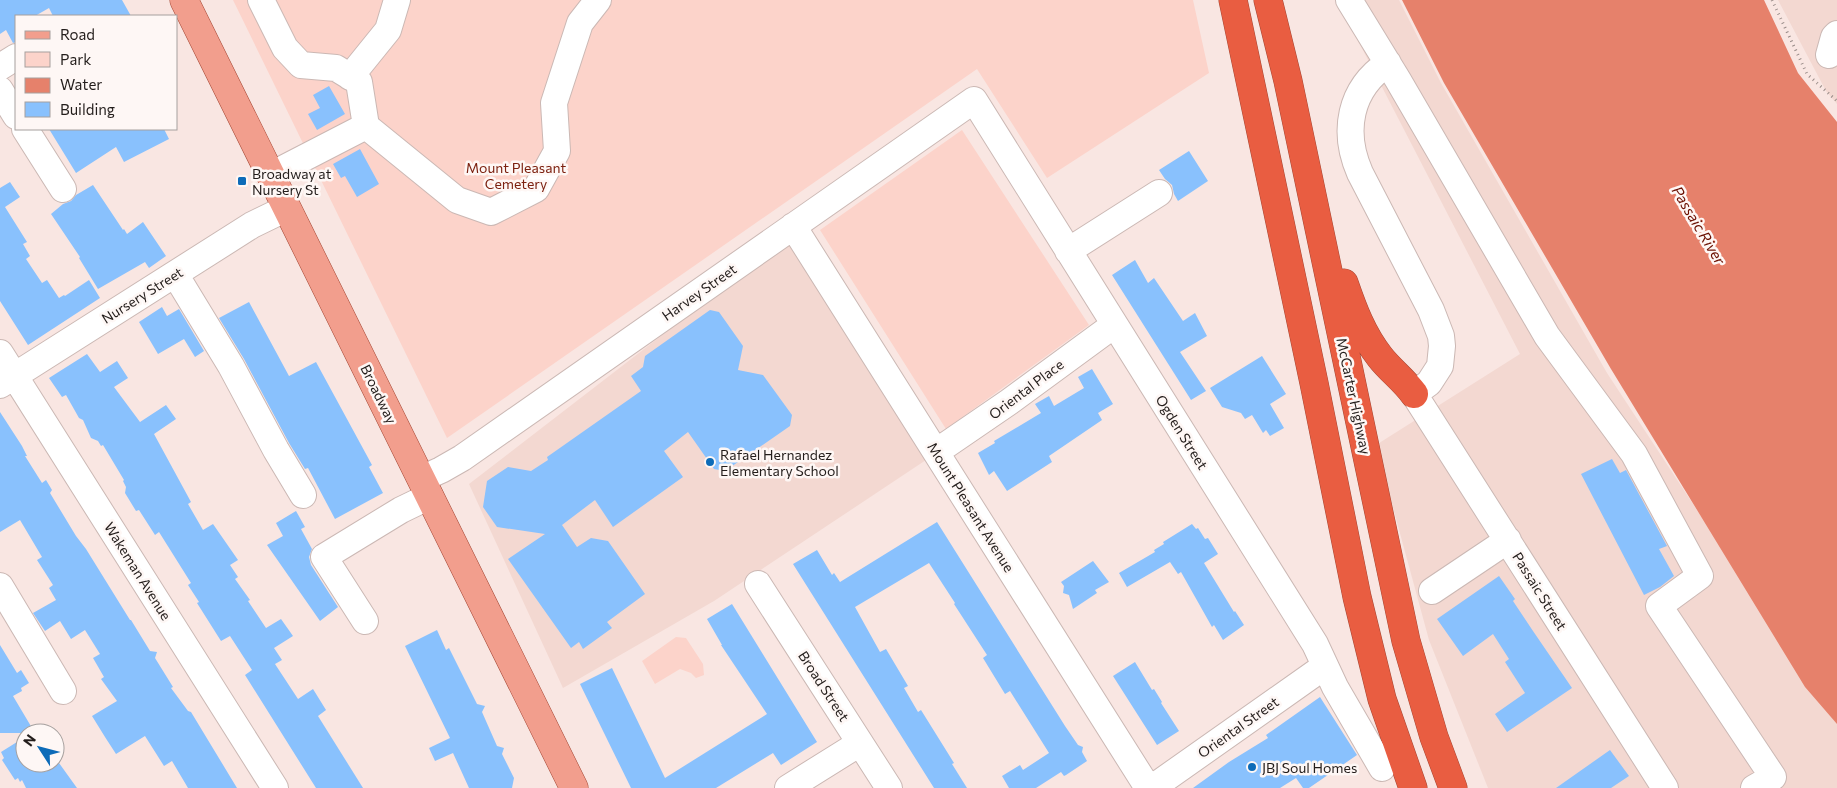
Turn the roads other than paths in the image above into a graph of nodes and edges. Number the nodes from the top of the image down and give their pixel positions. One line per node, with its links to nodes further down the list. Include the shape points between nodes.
1 (184, 0): 17 (main road, Broadway)
2 (261, 0): 11 (street, via 285,48 301,66 336,68)
3 (397, 0): 11 (street, via 388,30)
4 (598, 0): 15 (street, via 580,23 569,54 554,103 557,150 536,189 491,212 457,200)
5 (1233, 0): 46 (highway, via 1365,633 1382,699)
6 (1268, 0): 18 (highway, McCarter Highway)
7 (1349, 0): 9 (street)
8 (15, 58): 10 (street)
9 (1388, 63): 28 (street, via 1372,74 1362,89 1353,113 1350,140 1360,173 1431,310 1441,336 1440,366); 49 (street, via 1547,336 1634,454 1700,576 1659,606 1774,777)
10 (0, 67)
11 (350, 77): 15 (street, via 359,82)
12 (0, 90): 14 (street)
13 (974, 100): 22 (street, Harvey Street); 23 (street, Ogden Street)
14 (15, 114)
15 (366, 126): 17 (street)
16 (26, 130): 19 (street)
17 (271, 175): 21 (main road, Broadway)
18 (1310, 184): 28 (highway, via 1360,324 1380,357); 47 (highway, McCarter Highway, via 1406,641 1434,737)
19 (63, 188)
20 (1159, 193): 23 (street)
21 (287, 208): 24 (street, Nursery Street, via 263,219); 30 (main road, Broadway)
22 (793, 226): 29 (street, Mount Pleasant Avenue); 30 (street, Harvey Street, via 441,470)
23 (1068, 251): 25 (street, Ogden Street)
24 (175, 274): 27 (street, Nursery Street); 31 (street)
25 (1114, 325): 29 (street, Oriental Place); 37 (street, Ogden Street, via 1310,636)
26 (0, 353): 27 (street, Wakeman Avenue)
27 (7, 380): 41 (street, Wakeman Avenue)
28 (1414, 394): 32 (street, Passaic Street)
29 (936, 452): 45 (street, Mount Pleasant Avenue)
30 (425, 487): 36 (street, Harvey Street, via 400,511 324,557); 42 (main road, Broadway)
31 (303, 495)
32 (1508, 540): 35 (street); 48 (street, Passaic Street)
33 (758, 584): 39 (street, Broad Street)
34 (0, 586): 38 (street)
35 (1432, 591)
36 (365, 621)
37 (1325, 666): 40 (street, Ogden Street); 45 (street, Oriental Street)
38 (63, 691)
39 (860, 743): 43 (street); 44 (street, Broad Street)
40 (1382, 768)
41 (275, 788)
42 (574, 788)
43 (788, 788)
44 (889, 788)
45 (1150, 788)
46 (1413, 788)
47 (1453, 788)
48 (1665, 788)
49 (1754, 788)

